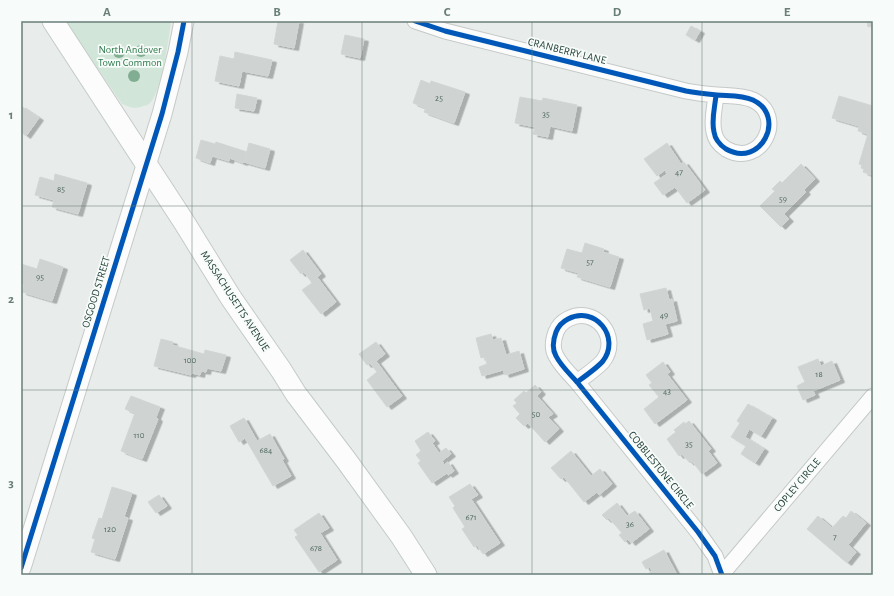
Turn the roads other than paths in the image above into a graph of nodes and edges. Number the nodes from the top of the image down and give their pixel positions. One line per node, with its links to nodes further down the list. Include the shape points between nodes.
1 (53, 21): 5 (main road, MASSACHUSETTS AVENUE)
2 (184, 21): 5 (street, OSGOOD STREET, via 180,46)
3 (415, 21): 4 (street, CRANBERRY LANE, via 445,31 686,91)
4 (716, 95)
5 (147, 163): 8 (street, OSGOOD STREET); 10 (main road, MASSACHUSETTS AVENUE, via 231,298 296,394 401,536)
6 (577, 382): 9 (street, COBBLESTONE CIRCLE, via 698,532)
7 (873, 396): 9 (street, COPLEY CIRCLE)
8 (21, 568)
9 (722, 574)
10 (426, 575)

